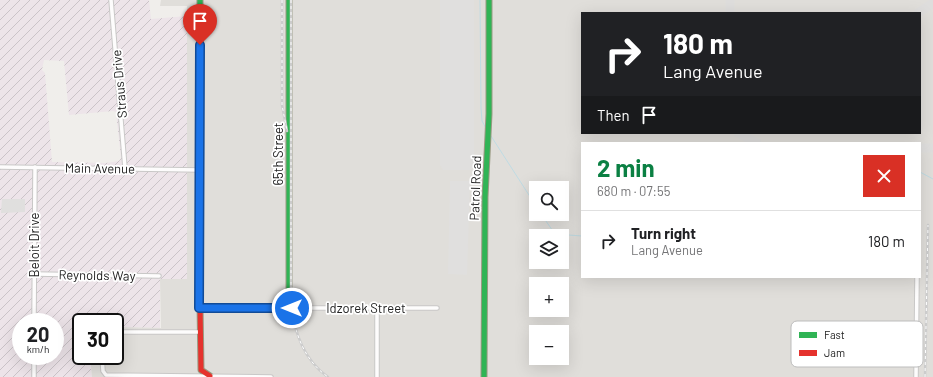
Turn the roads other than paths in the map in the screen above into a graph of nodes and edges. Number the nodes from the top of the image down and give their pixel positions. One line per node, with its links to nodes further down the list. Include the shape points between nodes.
1 (111, 0): 7 (street, Straus Drive)
2 (200, 0): 8 (street)
3 (289, 0): 13 (street, 65th Street)
4 (489, 0): 27 (street, Patrol Road)
5 (0, 167): 6 (street, Main Avenue)
6 (35, 167): 7 (street, Main Avenue); 9 (street, Beloit Drive)
7 (125, 168): 8 (street, Main Avenue)
8 (200, 170): 12 (street)
9 (34, 274): 10 (street, Reynolds Way); 16 (street, Beloit Drive)
10 (159, 276)
11 (917, 278): 17 (street)
12 (199, 308): 13 (street, Idzorek Street); 19 (street)
13 (289, 308): 14 (street, Idzorek Street)
14 (377, 308): 15 (street, Idzorek Street); 26 (street)
15 (437, 308)
16 (34, 313)
17 (917, 321)
18 (124, 332): 19 (street)
19 (199, 332): 23 (street, via 200,367)
20 (34, 365): 24 (street)
21 (103, 365): 23 (street, via 106,375)
22 (916, 367): 28 (street)
23 (210, 376): 25 (street)
24 (34, 377)
25 (271, 377)
26 (377, 377)
27 (484, 377)
28 (916, 377)

